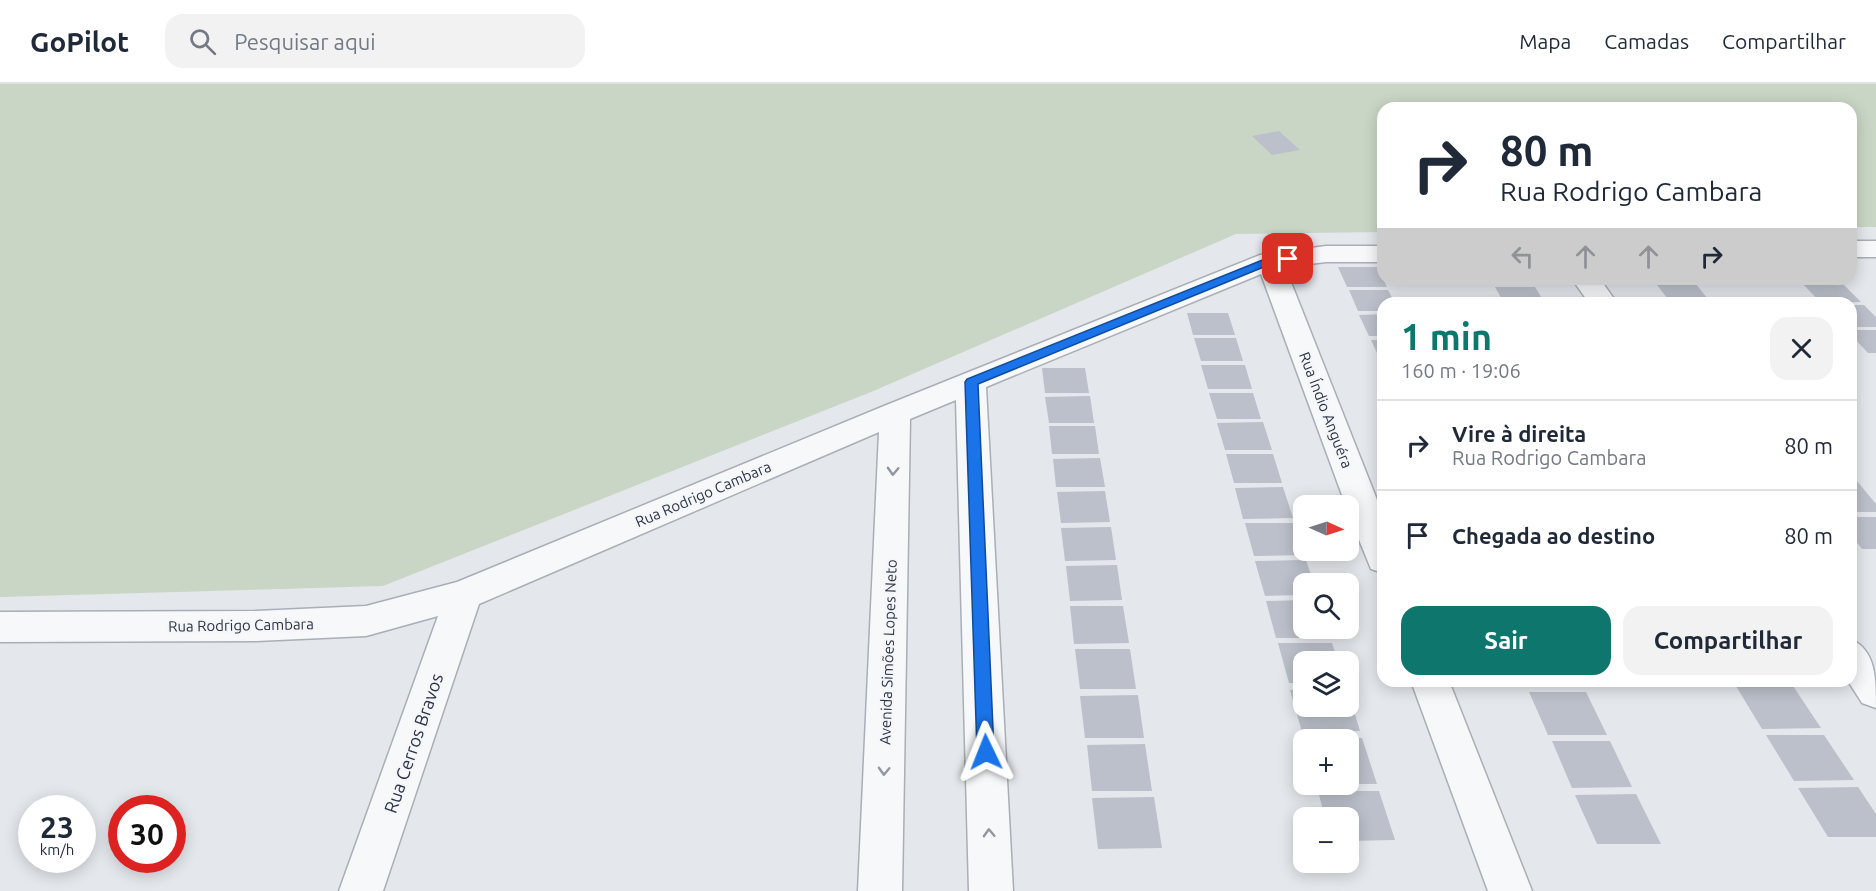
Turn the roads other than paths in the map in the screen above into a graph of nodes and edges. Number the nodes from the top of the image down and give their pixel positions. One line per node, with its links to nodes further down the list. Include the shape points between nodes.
1 (1377, 254): 2 (street, Rua Rodrigo Cambara, via 1326,254)
2 (1269, 261): 3 (street, Rua Rodrigo Cambara); 5 (street, Rua Índio Anguéra)
3 (971, 382): 4 (street, Rua Rodrigo Cambara); 13 (street, one-way to 3)
4 (895, 413): 6 (street, Rua Rodrigo Cambara); 12 (street, Avenida Simões Lopes Neto, one-way to 12)
5 (1377, 543)
6 (464, 596): 7 (street, Rua Rodrigo Cambara, via 366,621 256,626); 11 (street, Rua Cerros Bravos)
7 (0, 627)
8 (1857, 664): 10 (street)
9 (1432, 687): 14 (street)
10 (1876, 691)
11 (361, 891)
12 (880, 891)
13 (991, 891)
14 (1510, 891)

